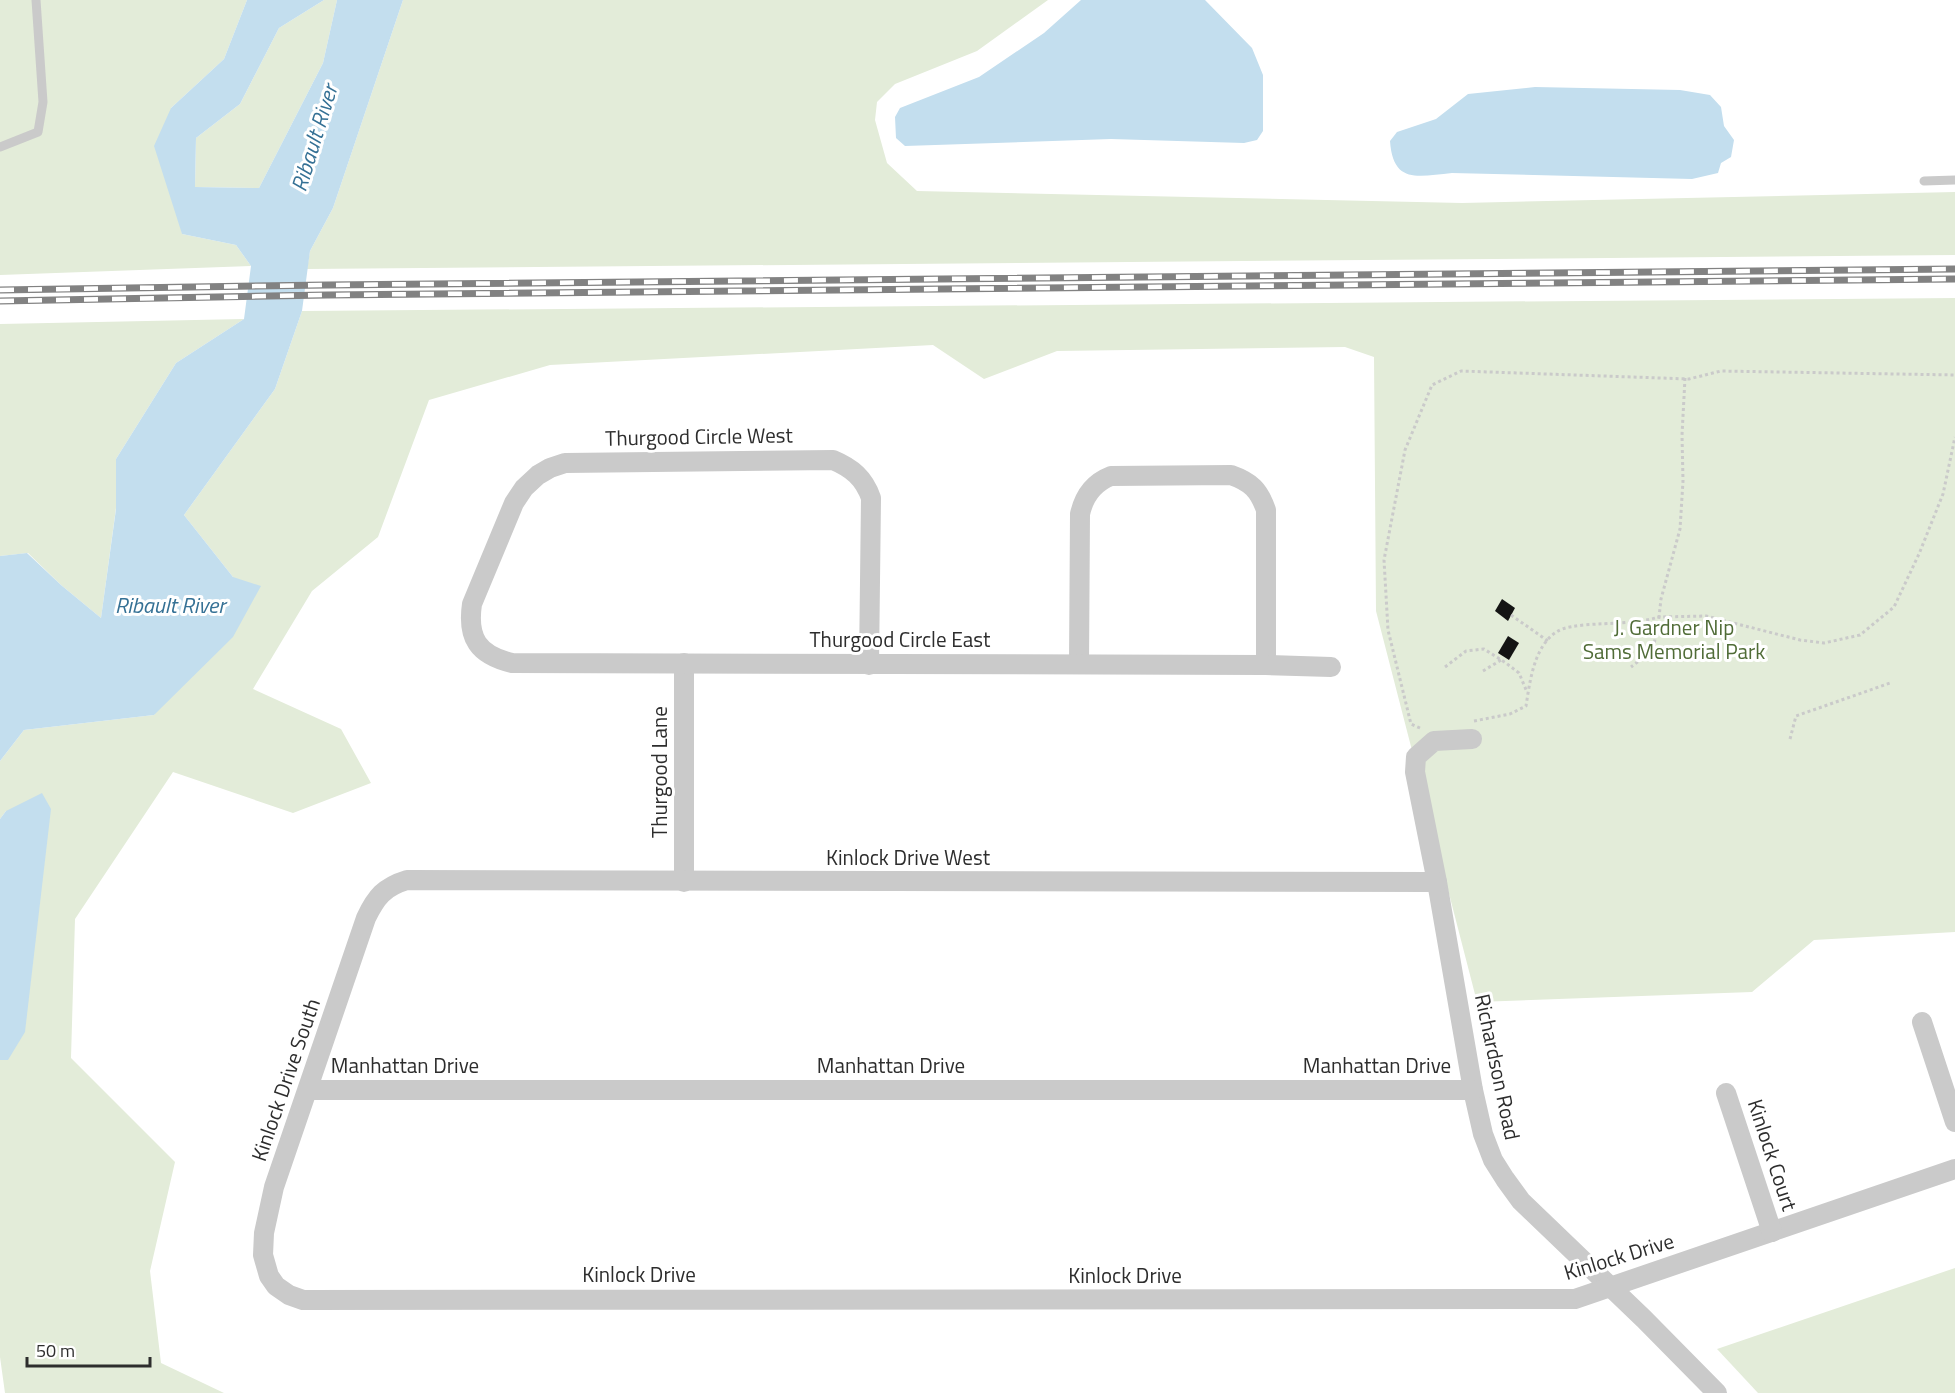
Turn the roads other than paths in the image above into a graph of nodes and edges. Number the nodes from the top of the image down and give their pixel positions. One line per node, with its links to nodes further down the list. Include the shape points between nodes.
1 (36, 0): 2 (lane, via 43,102 38,132)
2 (0, 147)
3 (1955, 180): 4 (lane)
4 (1924, 181)
5 (476, 641): 6 (street, Thurgood Circle East, via 485,653 512,663); 8 (street, Thurgood Circle West, via 471,630 472,604 513,503 524,488 550,468 565,463 833,460 859,476 871,498)
6 (684, 663): 8 (street, Thurgood Circle East); 12 (street, Thurgood Lane)
7 (1079, 664): 8 (street, Thurgood Circle East); 9 (street, Thurgood Circle East); 9 (street, via 1080,514 1090,490 1111,476 1231,475 1254,488 1266,510)
8 (869, 665)
9 (1266, 665): 10 (street, Thurgood Circle East)
10 (1331, 667)
11 (1468, 731): 13 (street, Richardson Road, via 1434,741 1416,757 1415,772)
12 (684, 882): 13 (street, Kinlock Drive West); 14 (street, Kinlock Drive West, via 407,880)
13 (1437, 882): 17 (street, Richardson Road)
14 (381, 893): 16 (street, Kinlock Drive South, via 366,918)
15 (1922, 1022): 19 (street)
16 (308, 1090): 17 (street, Manhattan Drive); 22 (street, Kinlock Drive South, via 274,1186 264,1233 263,1255)
17 (1473, 1090): 23 (street, Richardson Road, via 1483,1134 1505,1179 1536,1217)
18 (1726, 1093): 21 (street, Kinlock Court)
19 (1955, 1122)
20 (1955, 1169): 21 (street, Kinlock Drive)
21 (1772, 1232): 23 (street, Kinlock Drive)
22 (276, 1286): 23 (street, Kinlock Drive, via 303,1299 1575,1299)
23 (1612, 1288): 24 (street, Richardson Road)
24 (1718, 1393)

